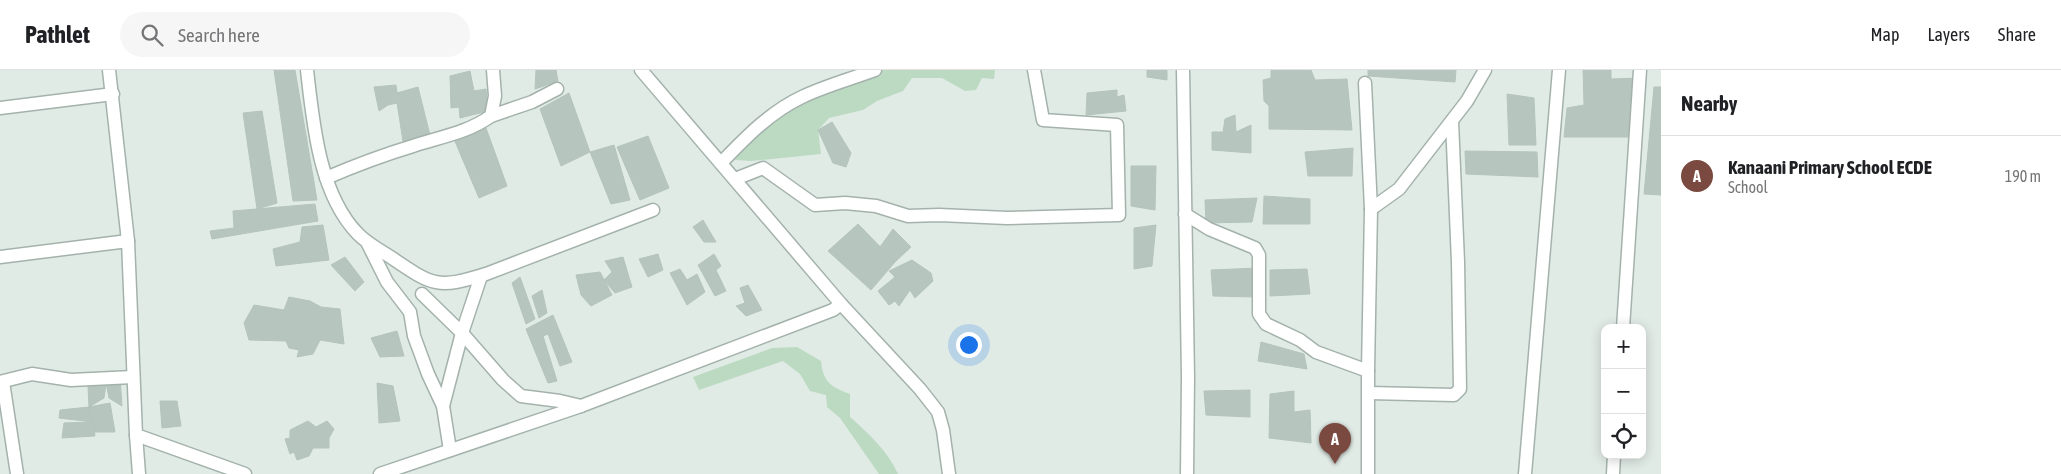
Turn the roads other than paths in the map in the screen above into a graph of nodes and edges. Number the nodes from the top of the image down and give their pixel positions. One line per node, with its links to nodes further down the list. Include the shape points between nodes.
1 (109, 70): 13 (street)
2 (308, 70): 18 (street, via 313,118)
3 (493, 70): 15 (street, via 495,96)
4 (641, 70): 17 (street)
5 (875, 70): 17 (street, via 790,103 756,127)
6 (1034, 70): 19 (street, via 1043,120 1117,125 1119,215 908,216 876,206 815,205 763,168)
7 (1182, 70): 22 (street)
8 (1485, 70): 16 (street)
9 (1559, 70): 49 (street)
10 (1640, 70): 31 (street)
11 (1365, 82): 20 (street)
12 (557, 89): 15 (street, via 532,102)
13 (113, 94): 14 (street); 24 (street)
14 (0, 108)
15 (491, 116): 18 (street, via 466,130)
16 (1452, 120): 20 (street, via 1399,189); 36 (street, via 1460,389 1454,395)
17 (720, 163): 19 (street)
18 (326, 178): 23 (street, via 336,202 358,234)
19 (735, 179): 29 (street)
20 (1371, 209): 33 (street)
21 (653, 210): 26 (street)
22 (1185, 214): 33 (street, via 1209,229 1255,248 1259,255 1259,314 1266,324 1300,340 1316,352); 47 (street)
23 (366, 240): 27 (street, via 413,272); 30 (street, via 387,282)
24 (128, 241): 25 (street); 34 (street)
25 (0, 257)
26 (481, 276): 27 (street, via 462,282); 32 (street)
27 (436, 283): 28 (street)
28 (422, 294): 30 (street); 32 (street)
29 (841, 304): 38 (street, via 833,310); 46 (street, via 938,412)
30 (406, 307): 37 (street, via 428,374)
31 (1623, 324)
32 (462, 333): 37 (street); 38 (street, via 521,396)
33 (1368, 371): 36 (street)
34 (133, 377): 35 (street, via 71,380 32,374); 39 (street)
35 (1, 382): 42 (street)
36 (1368, 393): 48 (street)
37 (443, 406): 40 (street)
38 (582, 406): 40 (street)
39 (136, 435): 43 (street); 44 (street)
40 (450, 450): 45 (street)
41 (1614, 459): 50 (street)
42 (17, 474)
43 (139, 474)
44 (245, 474)
45 (380, 474)
46 (949, 474)
47 (1187, 474)
48 (1368, 474)
49 (1525, 474)
50 (1613, 474)

